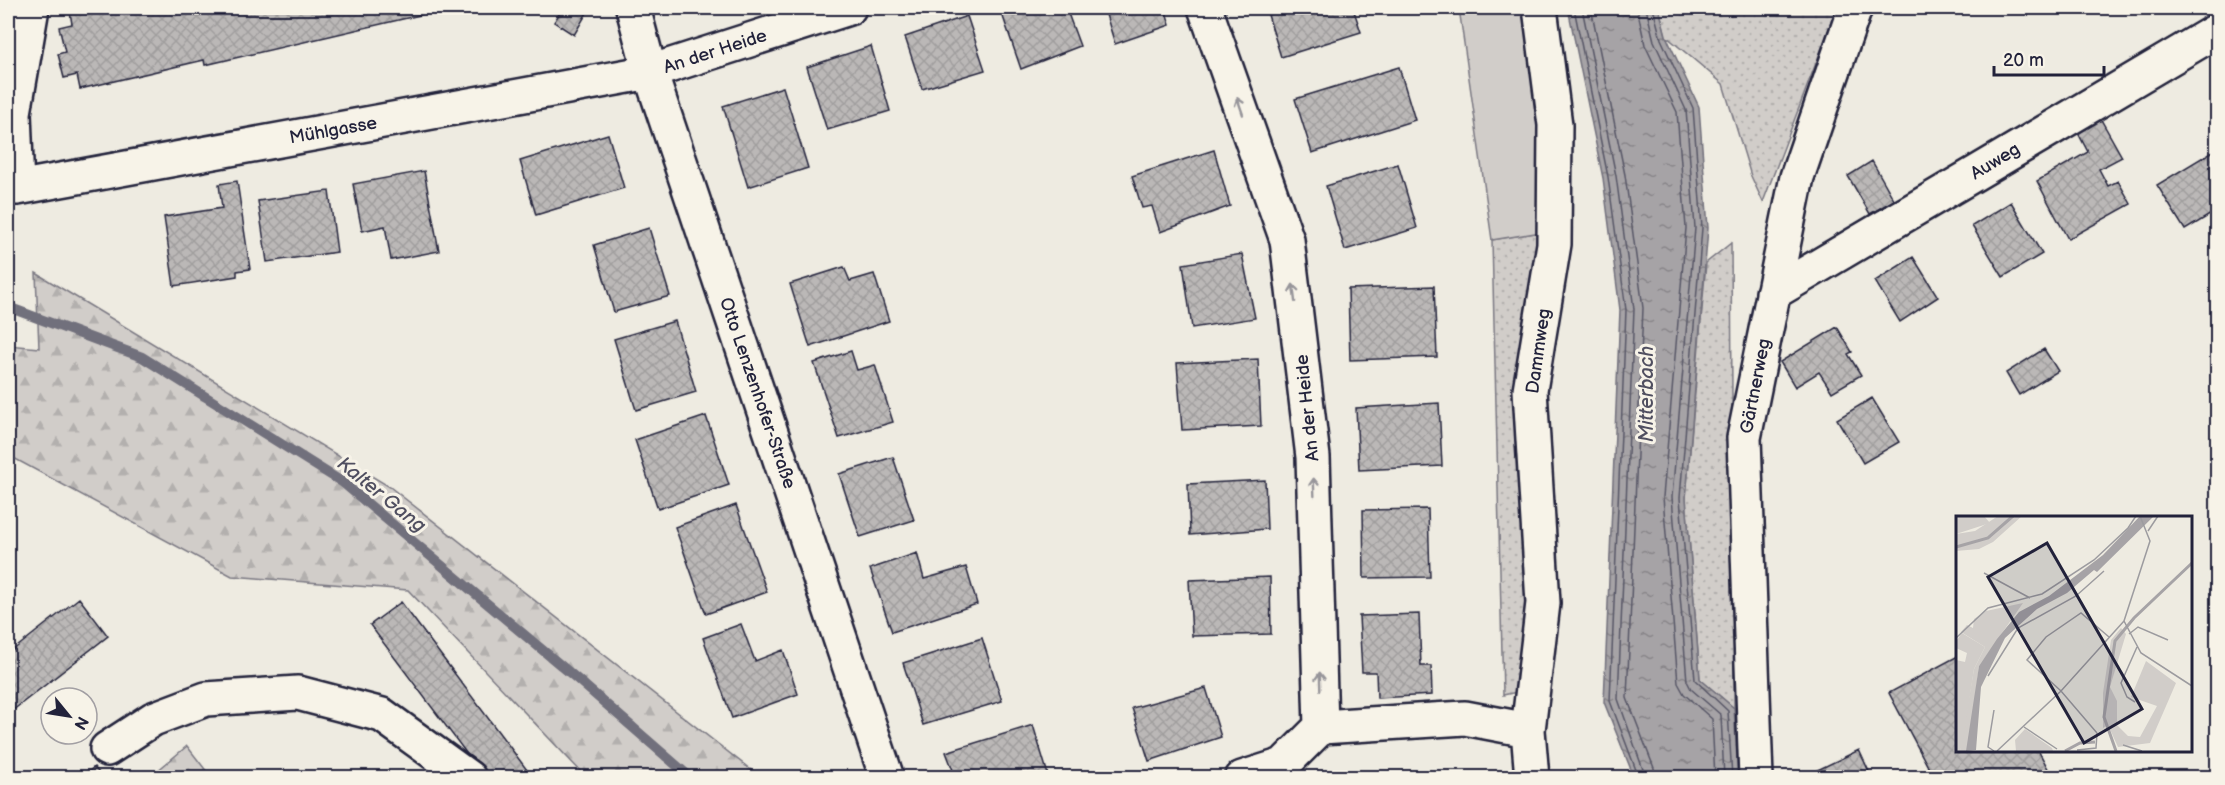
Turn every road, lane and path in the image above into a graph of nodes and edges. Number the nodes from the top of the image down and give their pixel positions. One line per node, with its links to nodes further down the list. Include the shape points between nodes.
1 (32, 8): 9 (street, via 14,112)
2 (633, 8): 8 (street, Otto Lenzenhofer-Straße)
3 (849, 8): 8 (street, An der Heide)
4 (1205, 8): 11 (street, An der Heide, one-way to 4, via 1313,456 1287,240)
5 (1540, 8): 12 (street, Dammweg, via 1555,125 1554,244 1530,390 1543,603)
6 (1855, 8): 10 (street, Gärtnerweg, via 1797,177)
7 (2217, 30): 10 (street, Auweg)
8 (650, 72): 9 (street, Mühlgasse); 15 (street, Otto Lenzenhofer-Straße)
9 (12, 186)
10 (1773, 293): 18 (street, Gärtnerweg, via 1744,438)
11 (1321, 727): 12 (street, via 1465,718); 16 (street, via 1283,765)
12 (1528, 730): 17 (street, Dammweg)
13 (107, 749): 14 (street, via 153,718 206,699 298,693 382,715)
14 (469, 777)
15 (887, 777)
16 (1242, 777)
17 (1532, 777)
18 (1756, 777)

